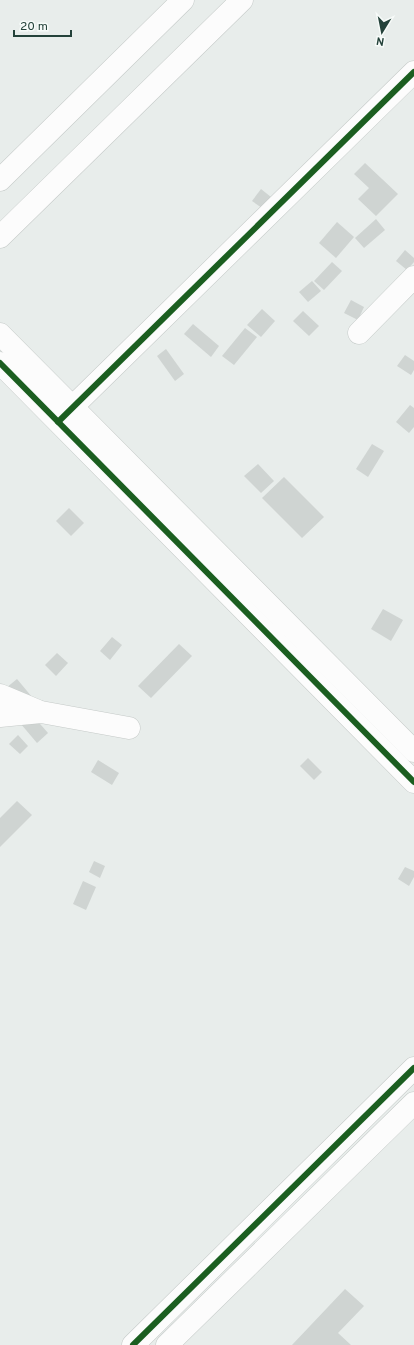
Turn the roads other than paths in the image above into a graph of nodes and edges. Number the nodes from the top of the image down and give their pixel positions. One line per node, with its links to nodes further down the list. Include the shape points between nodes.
1 (183, 0): 4 (street)
2 (242, 0): 5 (street)
3 (414, 72): 10 (street)
4 (0, 180)
5 (0, 237)
6 (414, 277): 7 (street)
7 (359, 333)
8 (0, 334): 10 (street)
9 (0, 363): 10 (street)
10 (65, 414): 15 (street); 16 (street)
11 (0, 695): 12 (street)
12 (41, 712): 13 (street); 14 (street)
13 (0, 716)
14 (130, 728)
15 (414, 751)
16 (414, 782)
17 (414, 1068): 19 (street)
18 (414, 1103): 20 (street)
19 (134, 1345)
20 (167, 1345)

